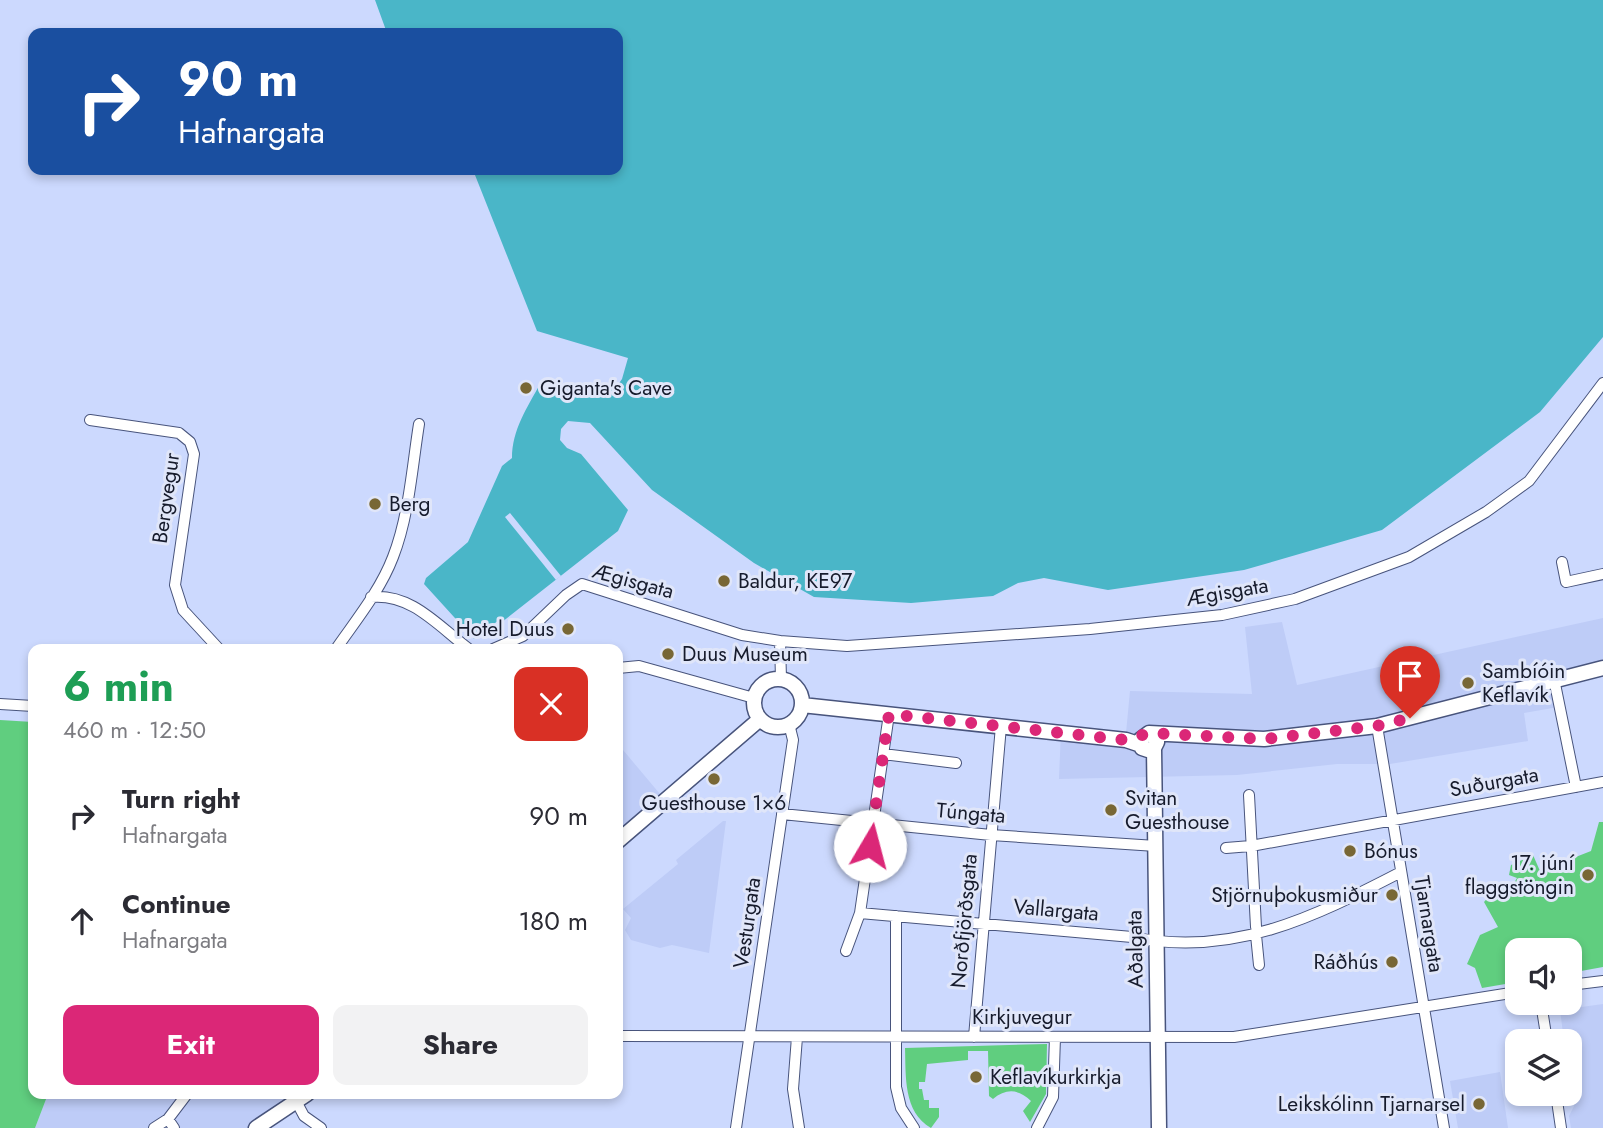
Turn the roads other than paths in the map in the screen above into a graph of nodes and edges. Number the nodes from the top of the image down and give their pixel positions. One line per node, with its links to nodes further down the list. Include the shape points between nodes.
1 (1603, 383): 7 (street, Ægisgata, via 1529,481 1486,512 1409,557 1295,599 1222,615 1090,629 847,646)
2 (90, 420): 8 (street, Bergvegur, via 178,433 190,442 194,454 175,585 183,610)
3 (419, 424): 6 (street, via 400,537)
4 (1562, 562): 5 (street, via 1566,582)
5 (1603, 574)
6 (371, 597): 9 (street); 10 (street, via 405,601)
7 (780, 641): 11 (street, Ægisgata, via 743,635 582,584 523,636); 15 (street)
8 (214, 644)
9 (338, 644)
10 (462, 644)
11 (505, 644)
12 (623, 668): 16 (street, via 639,666)
13 (1603, 668): 14 (street)
14 (1554, 679): 24 (street); 29 (street)
15 (781, 680): 16 (street, via 766,682); 18 (street, via 798,690)
16 (754, 698): 21 (street)
17 (0, 704): 19 (street)
18 (802, 705): 20 (street); 22 (street)
19 (28, 706)
20 (889, 714): 23 (street); 26 (street)
21 (760, 719): 22 (street, via 771,726); 35 (street)
22 (789, 724): 31 (street, Vesturgata, via 793,740)
23 (1002, 726): 25 (street); 34 (street, Norðfjörðsgata)
24 (1377, 726): 25 (street, via 1264,739 1186,737); 32 (street, Tjarnargata)
25 (1149, 743): 36 (street, Aðalgata, via 1155,769)
26 (883, 754): 27 (street); 33 (street)
27 (956, 763)
28 (1603, 782): 29 (street, Suðurgata)
29 (1576, 787): 32 (street, Suðurgata)
30 (1249, 795): 37 (street)
31 (782, 814): 33 (street, Túngata); 52 (street, Vesturgata)
32 (1392, 819): 37 (street); 39 (street, Tjarnargata)
33 (873, 823): 34 (street, Túngata); 40 (street)
34 (991, 835): 36 (street, Túngata); 42 (street, Norðfjörðsgata)
35 (623, 838)
36 (1156, 846): 44 (street, Aðalgata)
37 (1251, 846): 38 (street); 43 (street)
38 (1226, 848)
39 (1401, 872): 43 (street, Vallargata, via 1297,921); 50 (street, Tjarnargata)
40 (860, 914): 41 (street, Vallargata); 45 (street)
41 (896, 916): 42 (street, Vallargata); 54 (street)
42 (983, 923): 44 (street, Vallargata); 55 (street, Norðfjörðsgata)
43 (1256, 931): 44 (street, Vallargata, via 1212,943); 46 (street)
44 (1157, 942): 57 (street, Aðalgata)
45 (846, 951)
46 (1259, 965)
47 (1603, 981): 48 (street)
48 (1582, 984)
49 (1505, 994): 50 (street, Kirkjuvegur)
50 (1423, 1005): 57 (street, Kirkjuvegur, via 1234,1037); 71 (street, Tjarnargata)
51 (623, 1036): 52 (street, Kirkjuvegur)
52 (750, 1037): 53 (street, Kirkjuvegur); 66 (street, Vesturgata)
53 (797, 1037): 54 (street, Kirkjuvegur); 67 (street, via 793,1089)
54 (895, 1037): 55 (street, Kirkjuvegur); 68 (street, via 895,1087)
55 (974, 1037): 56 (street, Kirkjuvegur)
56 (1055, 1037): 57 (street, Kirkjuvegur); 69 (street, via 1054,1097)
57 (1158, 1037): 70 (street, Aðalgata)
58 (184, 1099): 62 (street)
59 (299, 1099): 64 (street)
60 (302, 1099): 65 (street, via 304,1116)
61 (1558, 1106): 72 (street)
62 (171, 1123): 63 (street)
63 (154, 1128)
64 (257, 1128)
65 (321, 1128)
66 (736, 1128)
67 (800, 1128)
68 (914, 1128)
69 (1037, 1128)
70 (1159, 1128)
71 (1444, 1128)
72 (1561, 1128)

